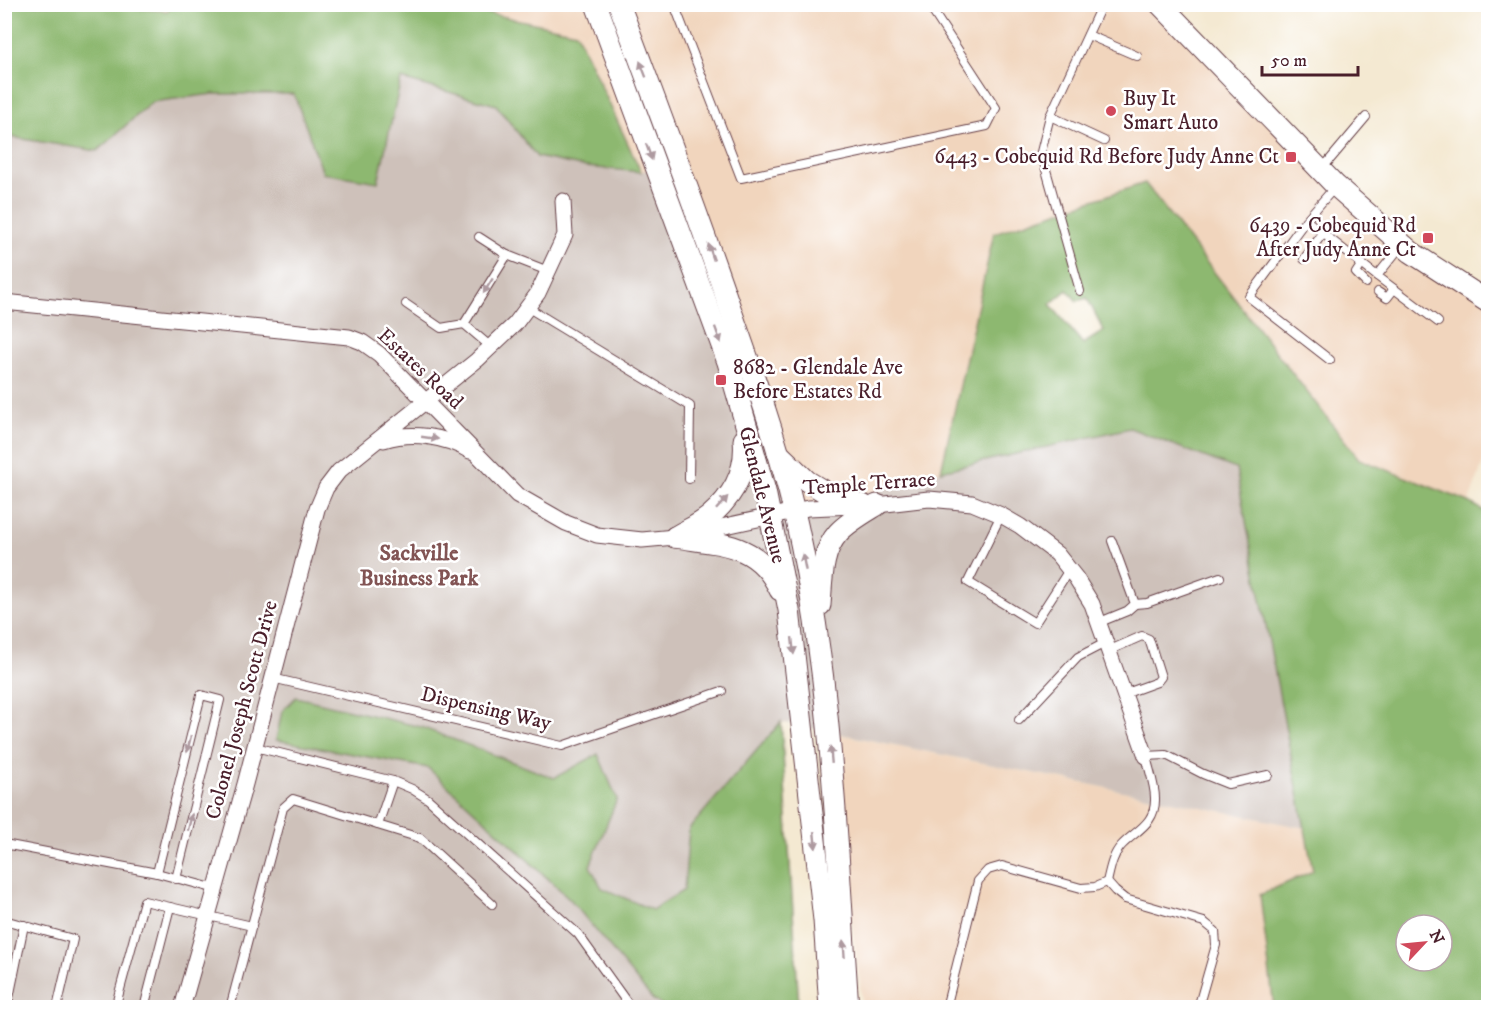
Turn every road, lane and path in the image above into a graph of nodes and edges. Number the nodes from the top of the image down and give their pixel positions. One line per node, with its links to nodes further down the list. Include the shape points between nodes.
1 (596, 4): 37 (main road, Glendale Avenue, one-way to 37, via 728,362)
2 (619, 4): 39 (main road, Glendale Avenue, one-way to 2, via 712,254)
3 (674, 4): 4 (lane, via 741,178 987,126 996,108)
4 (928, 4)
5 (1102, 4): 7 (lane)
6 (1160, 4): 12 (main road)
7 (1088, 35): 8 (lane); 9 (lane)
8 (1137, 56)
9 (1050, 116): 11 (lane); 26 (lane, via 1041,152)
10 (1366, 117): 12 (lane)
11 (1104, 141)
12 (1322, 170): 13 (main road)
13 (1336, 186): 15 (lane); 18 (main road)
14 (563, 201): 22 (street, Colonel Joseph Scott Drive, via 565,235)
15 (1306, 220): 16 (lane); 35 (lane, via 1250,297)
16 (1323, 233): 20 (lane); 21 (lane)
17 (479, 237): 19 (lane)
18 (1402, 244): 23 (lane); 29 (main road)
19 (507, 255): 22 (lane); 33 (lane, one-way to 33)
20 (1304, 259)
21 (1362, 264): 23 (lane); 24 (lane, via 1356,273)
22 (548, 271): 31 (street, Colonel Joseph Scott Drive)
23 (1377, 276): 25 (lane)
24 (1366, 283)
25 (1394, 289): 27 (lane, via 1387,298); 32 (lane)
26 (1080, 291)
27 (1378, 292)
28 (4, 302): 36 (street, Estates Road, via 349,336 379,354)
29 (1488, 302)
30 (406, 304): 33 (lane, via 441,328)
31 (527, 307): 34 (street, Colonel Joseph Scott Drive); 41 (lane, via 690,406)
32 (1438, 322)
33 (465, 324): 34 (lane)
34 (490, 347): 36 (street, Colonel Joseph Scott Drive)
35 (1330, 360)
36 (427, 401): 38 (street, Colonel Joseph Scott Drive); 40 (street, Estates Road)
37 (742, 413): 44 (main road, Glendale Avenue); 46 (main road, one-way to 37, via 710,516 732,493 743,469)
38 (375, 442): 40 (street, Colonel Joseph Scott Drive, one-way to 40, via 399,435 427,437 450,441); 55 (street, Colonel Joseph Scott Drive, via 339,471 326,488)
39 (778, 453): 42 (main road, via 807,481 830,495); 43 (main road, Glendale Avenue)
40 (481, 458): 46 (street, Estates Road, via 517,495 566,523 597,535 642,540)
41 (689, 479)
42 (870, 505): 43 (street, Temple Terrace); 45 (street, Temple Terrace, via 929,499 972,504); 53 (main road, via 831,542 823,565)
43 (793, 510): 44 (street, Temple Terrace); 53 (main road, Glendale Avenue, one-way to 43)
44 (770, 515): 46 (street, Estates Road); 51 (main road, Glendale Avenue)
45 (1001, 515): 48 (street, Temple Terrace, via 1057,554); 48 (lane, via 968,582 1035,623)
46 (675, 537): 51 (main road, via 746,551 768,569)
47 (1112, 541): 50 (lane)
48 (1069, 570): 52 (street, Temple Terrace)
49 (1220, 577): 50 (lane)
50 (1135, 604): 52 (lane)
51 (789, 610): 83 (main road, Glendale Avenue, one-way to 83, via 824,920)
52 (1100, 622): 54 (street, Temple Terrace)
53 (818, 636): 84 (main road, Glendale Avenue, one-way to 53, via 832,756)
54 (1108, 646): 57 (street, Temple Terrace); 57 (lane, via 1142,636 1149,639 1161,677); 58 (lane, via 1078,657)
55 (272, 678): 56 (lane, Dispensing Way, via 562,746); 59 (street, Colonel Joseph Scott Drive)
56 (722, 691)
57 (1124, 694): 60 (street, Temple Terrace)
58 (1020, 720)
59 (255, 747): 62 (lane); 68 (street, Colonel Joseph Scott Drive)
60 (1146, 756): 61 (lane, via 1166,755 1228,784); 67 (lane, via 1155,799 1152,817 1146,827 1120,848)
61 (1268, 775)
62 (393, 781): 63 (lane); 82 (lane, via 442,810 578,934)
63 (378, 825): 69 (lane, via 420,838); 74 (lane, via 293,799 283,808)
64 (4, 844): 65 (lane)
65 (157, 873): 66 (lane); 66 (lane, one-way to 65, via 220,700 201,695)
66 (176, 879): 68 (lane)
67 (1107, 882): 75 (lane, via 1081,888 1002,866 987,870 978,882); 85 (lane, via 1125,899 1203,922 1215,931 1216,945)
68 (216, 889): 71 (street, Colonel Joseph Scott Drive)
69 (492, 904)
70 (170, 907): 71 (lane); 78 (lane, via 144,901); 79 (lane)
71 (209, 915): 74 (lane); 80 (street, Colonel Joseph Scott Drive)
72 (4, 920): 73 (lane)
73 (24, 925): 76 (lane); 77 (lane, via 73,939)
74 (252, 926): 81 (lane)
75 (946, 1007)
76 (7, 1008)
77 (57, 1008)
78 (115, 1008)
79 (144, 1008)
80 (182, 1008)
81 (230, 1008)
82 (631, 1008)
83 (830, 1008)
84 (848, 1008)
85 (1198, 1008)

